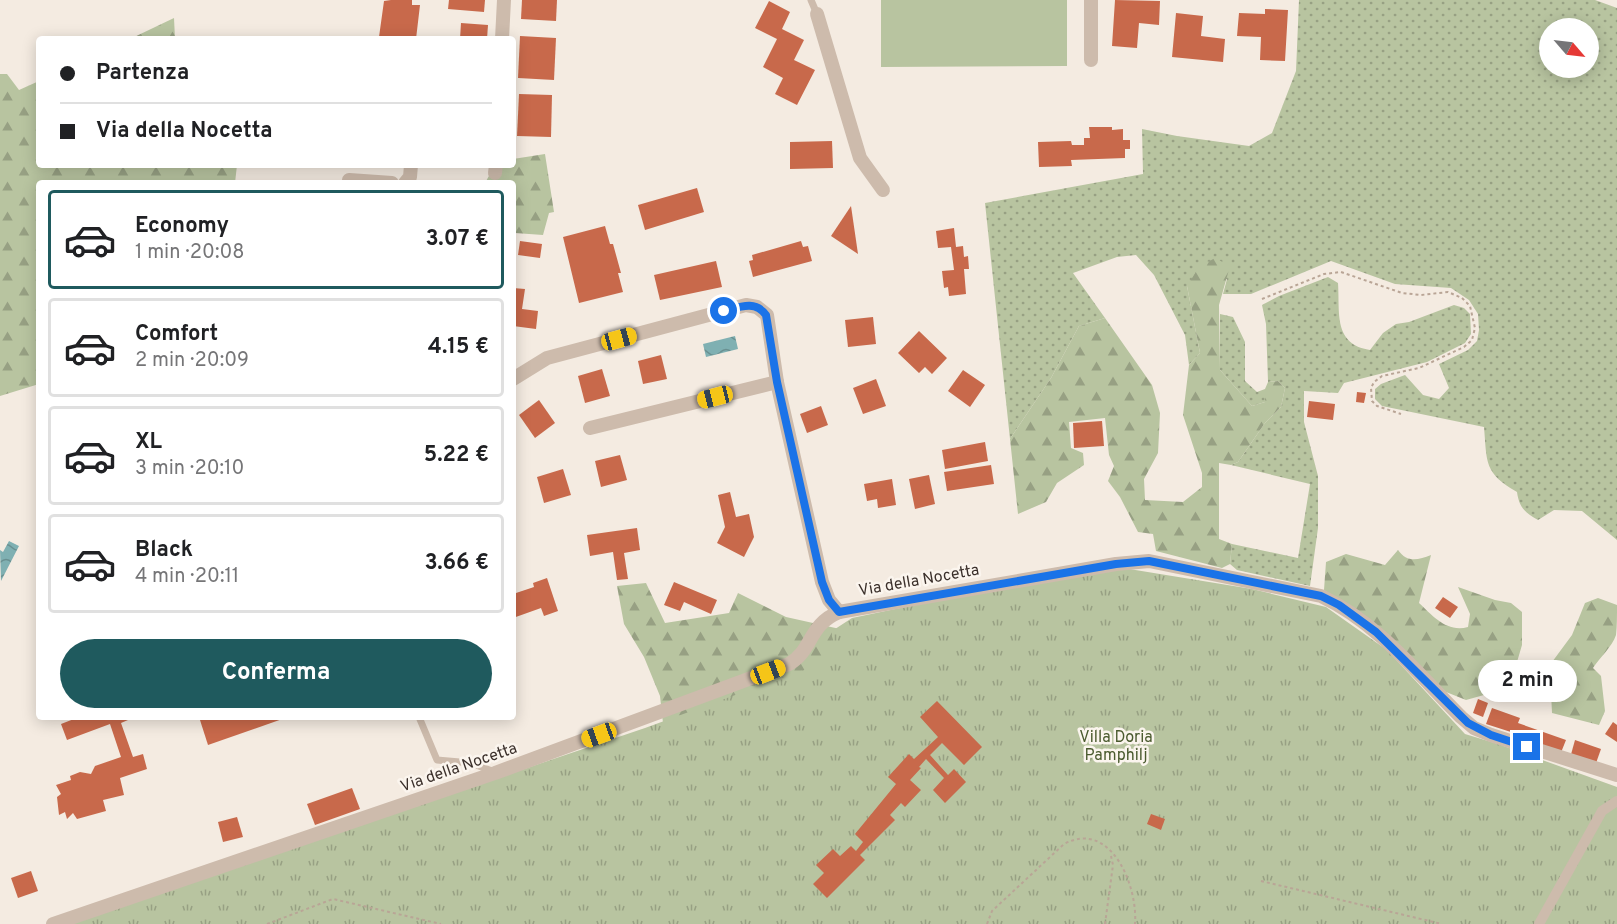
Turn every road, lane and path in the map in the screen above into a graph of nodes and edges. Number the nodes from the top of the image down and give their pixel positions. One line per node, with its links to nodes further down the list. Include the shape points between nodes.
1 (504, 0): 5 (street)
2 (811, 0): 4 (lane)
3 (1091, 0): 6 (street)
4 (817, 14): 7 (street, via 860,158)
5 (502, 36)
6 (1091, 60)
7 (883, 190)
8 (1262, 299): 11 (path, via 1324,274 1341,272 1402,293 1448,292 1462,298 1470,306 1475,328 1472,340 1419,368 1382,376 1374,382 1372,401)
9 (516, 377): 10 (street, via 547,358 746,305 757,307 766,315)
10 (777, 382): 12 (street); 13 (street, via 822,582)
11 (1401, 414)
12 (590, 428)
13 (839, 612): 15 (street, Via della Nocetta, via 822,621 801,654 789,664); 16 (street, Via della Nocetta, via 1149,561 1314,595 1339,605 1368,625 1474,728)
14 (420, 720): 15 (lane, via 437,760 471,763)
15 (495, 773): 20 (street, Via della Nocetta)
16 (1617, 775)
17 (1617, 801): 27 (street, via 1602,811)
18 (1111, 853): 23 (path, via 1096,839 1086,837 1064,844 992,911); 24 (path, via 1113,865); 25 (path, via 1130,882)
19 (1260, 881): 26 (path)
20 (53, 924)
21 (267, 924): 22 (path, via 333,898)
22 (441, 924)
23 (987, 924)
24 (1105, 924)
25 (1135, 924)
26 (1442, 924)
27 (1539, 924)

